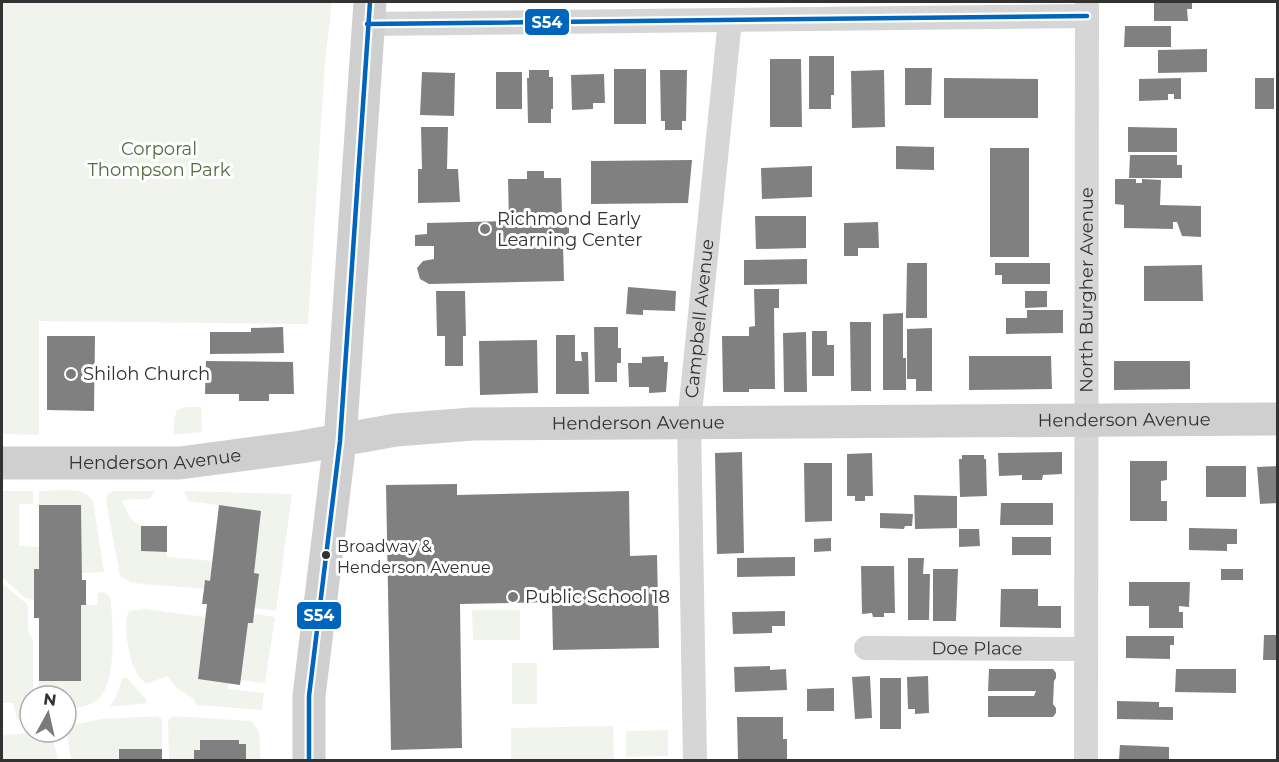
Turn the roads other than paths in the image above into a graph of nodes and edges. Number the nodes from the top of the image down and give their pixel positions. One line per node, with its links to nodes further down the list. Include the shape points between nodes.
1 (1087, 9): 3 (street); 5 (street, North Burgher Avenue)
2 (369, 13): 3 (street); 7 (street)
3 (730, 20): 6 (street, Campbell Avenue)
4 (1278, 419): 5 (street, Henderson Avenue)
5 (1087, 420): 6 (street, Henderson Avenue); 10 (street, North Burgher Avenue)
6 (688, 423): 7 (street, Henderson Avenue, via 472,424 396,430); 12 (street, Campbell Avenue)
7 (340, 441): 8 (street, Henderson Avenue, via 180,463); 11 (street, via 309,696)
8 (2, 463)
9 (866, 648): 10 (street, Doe Place)
10 (1086, 650): 13 (street, North Burgher Avenue)
11 (309, 760)
12 (695, 760)
13 (1086, 760)

